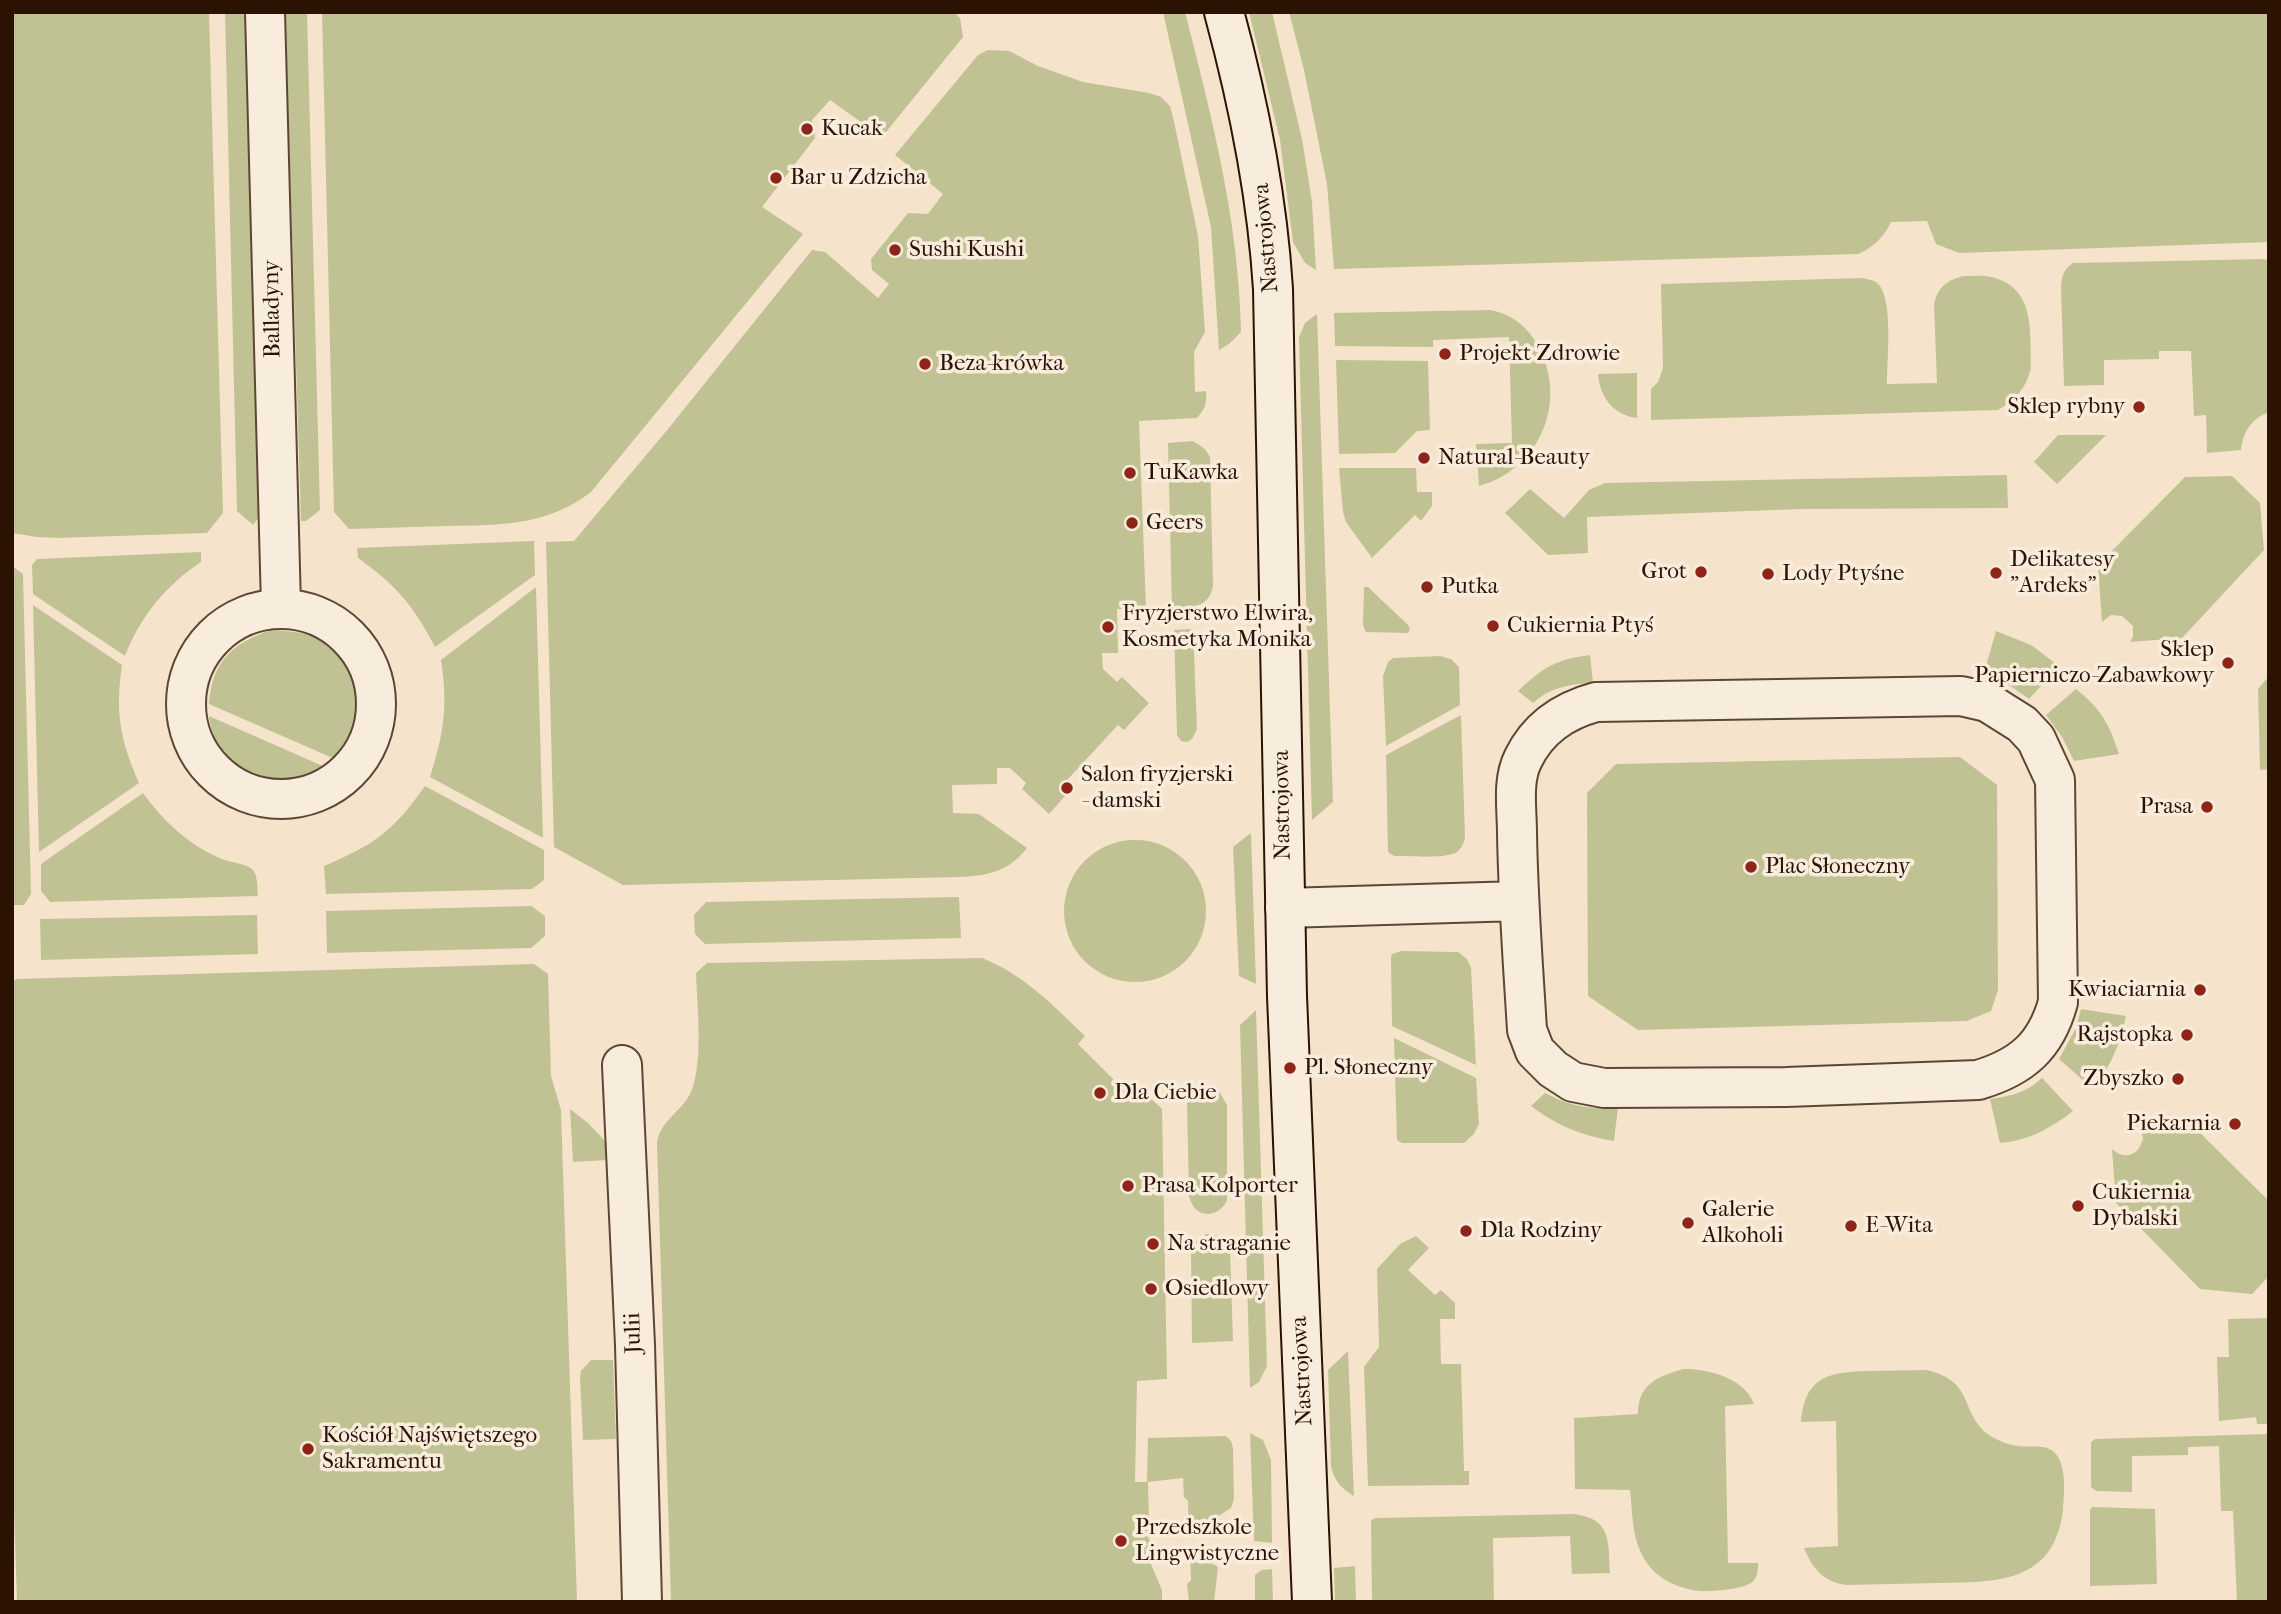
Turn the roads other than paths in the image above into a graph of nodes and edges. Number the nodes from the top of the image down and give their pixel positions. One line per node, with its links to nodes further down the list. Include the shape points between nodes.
1 (265, 12): 3 (street, Balladyny)
2 (1224, 12): 5 (street, Nastrojowa, via 1254,136 1271,265)
3 (281, 606): 3 (street, via 247,613 224,626 205,645 188,687 189,722 197,748 218,776 256,795 307,799 342,779 368,743 375,682 364,658 331,624 309,612)
4 (1519, 901): 4 (street, via 1527,1030 1535,1051 1573,1082 1604,1088 1979,1080 1999,1074 2032,1051 2044,1038 2059,1002 2055,780 2036,739 2022,724 1987,702 1961,696 1596,702 1553,721 1522,760 1516,792); 5 (street)
5 (1285, 908): 8 (street, Nastrojowa)
6 (622, 1065): 7 (street, Julii)
7 (642, 1602)
8 (1312, 1602)

